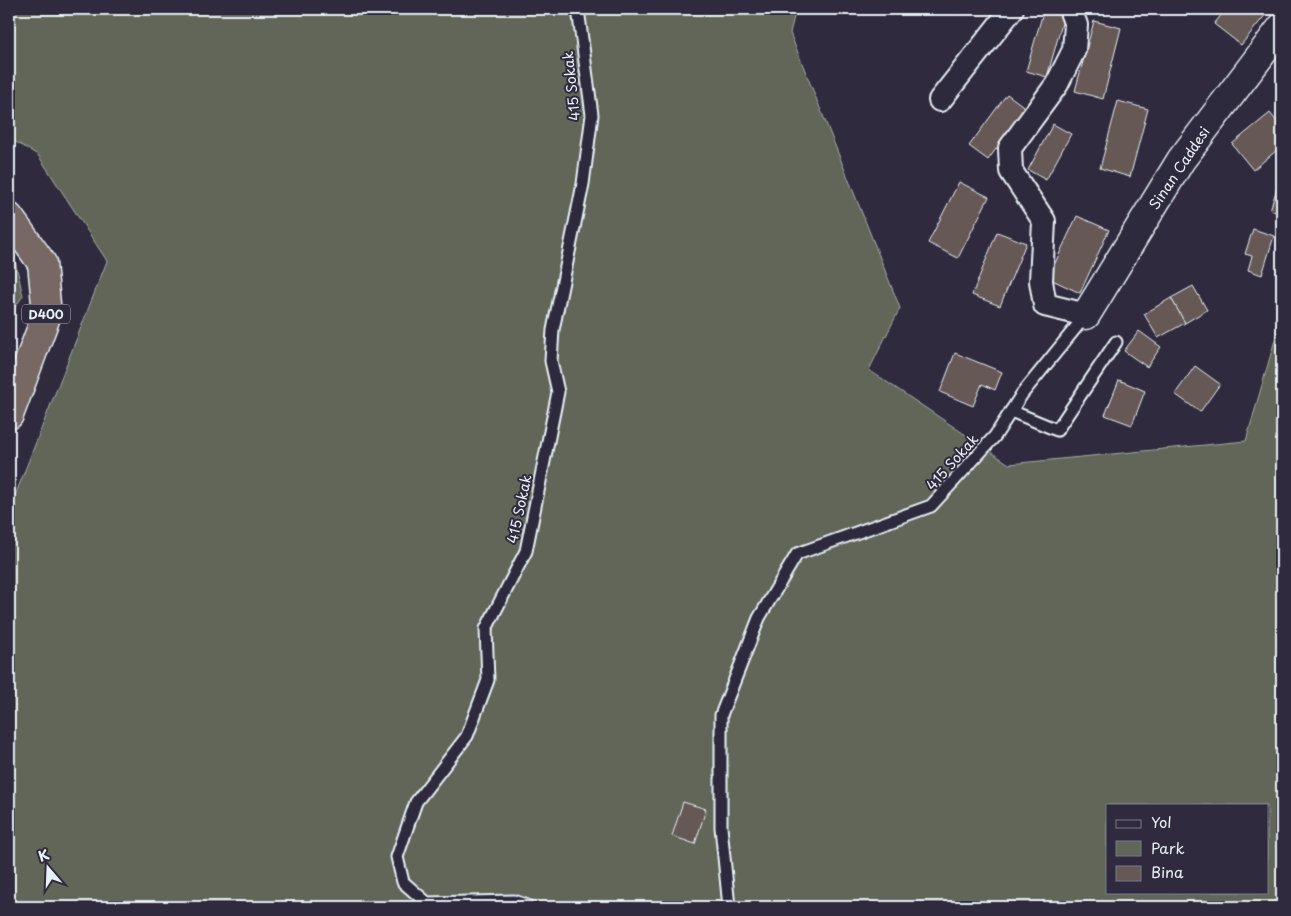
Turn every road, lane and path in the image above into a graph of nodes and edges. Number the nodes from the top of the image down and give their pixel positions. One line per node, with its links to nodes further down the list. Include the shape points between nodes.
1 (578, 9): 11 (lane, 415 Sokak, via 592,115 583,184 553,330 550,361 558,392 526,551 486,629 488,680 467,736 416,802 397,857 403,882 427,903 514,901)
2 (1012, 9): 5 (street)
3 (1070, 9): 7 (street, via 1076,25 1074,50 1056,84 1010,148 1011,170 1044,221 1041,281 1044,305)
4 (1282, 27): 7 (street, Sinan Caddesi, via 1181,160)
5 (940, 100)
6 (9, 217): 10 (highway, D400, via 42,263 46,314)
7 (1086, 315): 9 (lane, 415 Sokak)
8 (1116, 342): 9 (lane, via 1057,430)
9 (1011, 410): 12 (lane, 415 Sokak, via 996,436 931,506 797,554 759,618 720,714 721,827)
10 (9, 415)
11 (530, 907)
12 (729, 907)

